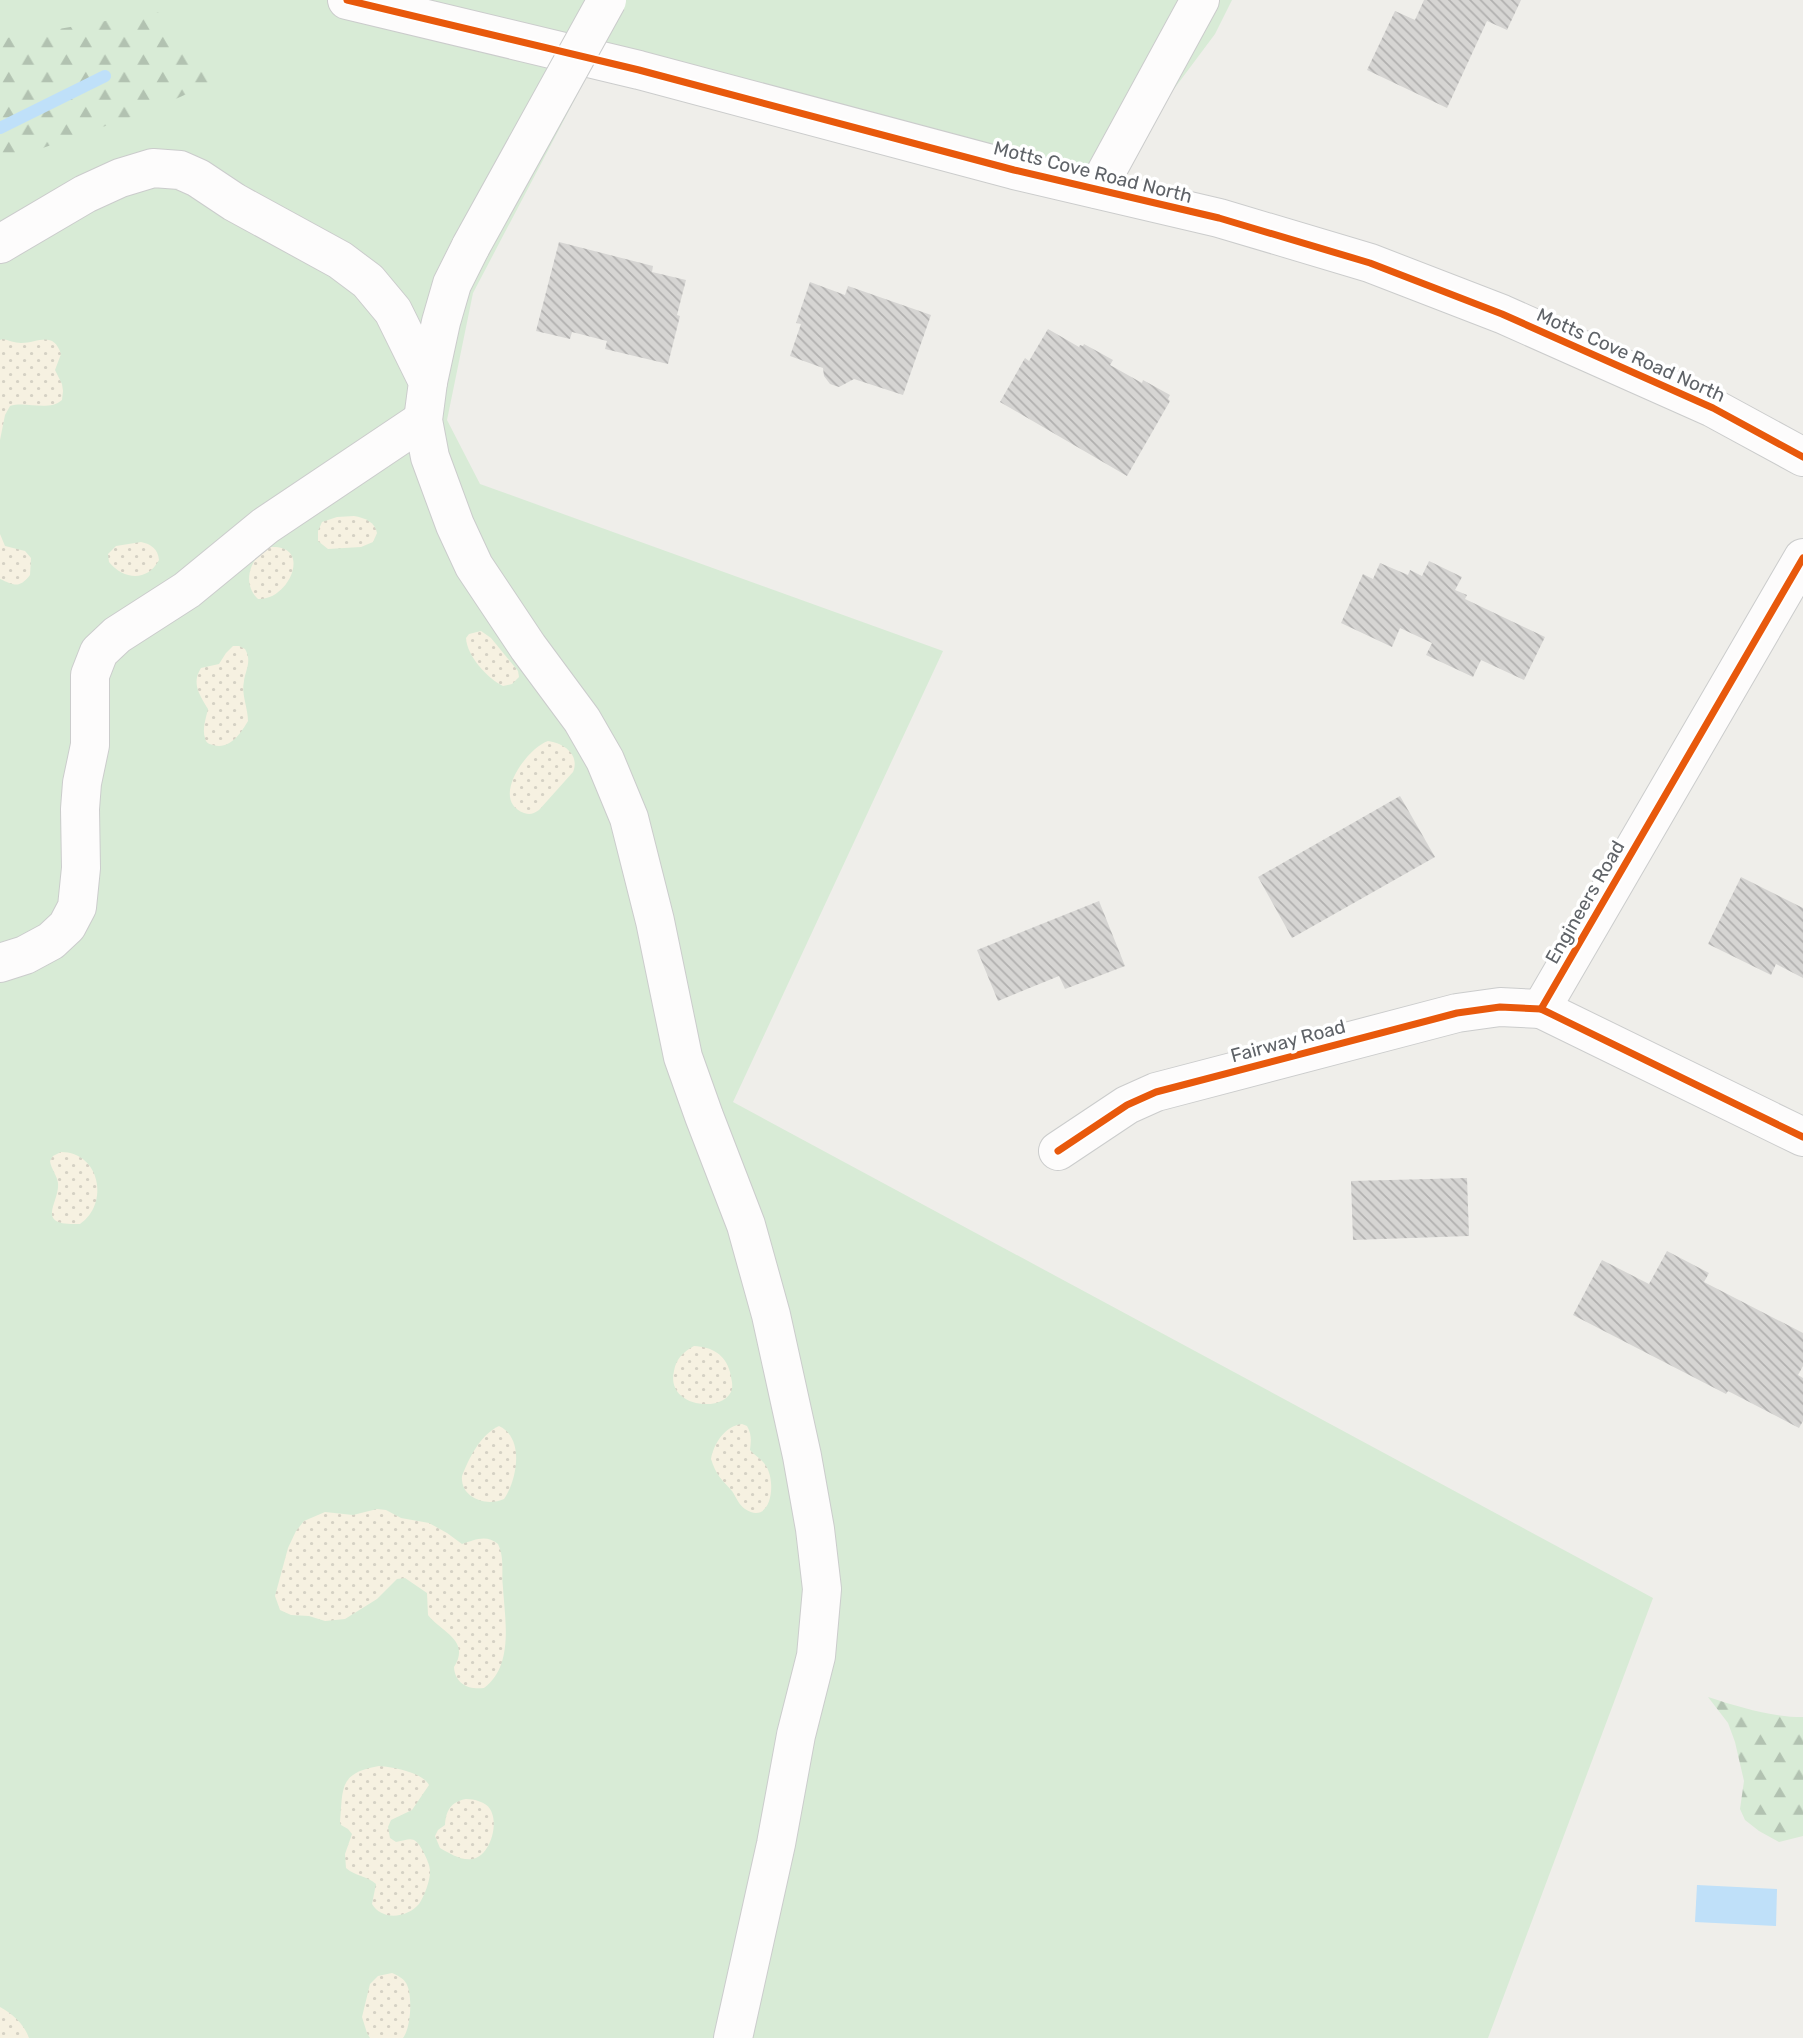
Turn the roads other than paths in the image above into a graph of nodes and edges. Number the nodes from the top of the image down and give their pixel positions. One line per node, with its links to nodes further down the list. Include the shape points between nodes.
1 (347, 0): 4 (street, Motts Cove Road North)
2 (607, 0): 6 (street, bridge, via 471,246)
3 (1200, 0): 4 (street)
4 (1097, 189): 10 (street, Motts Cove Road North, via 1219,218 1370,263 1502,314 1713,408)
5 (0, 244): 7 (street, via 120,178 153,168 180,170 340,260 368,281)
6 (447, 302): 7 (street); 8 (street)
7 (393, 312): 8 (street)
8 (428, 382): 9 (street)
9 (423, 419): 12 (street, via 265,526 187,590 117,635 99,652 90,674 90,745 82,783 76,907 51,941); 16 (street, via 430,457 474,566 582,720 629,818 683,1057 747,1225 802,1456 821,1589 817,1656 796,1735)
10 (1803, 457)
11 (1803, 558): 13 (street, Engineers Road)
12 (0, 963)
13 (1541, 1009): 14 (street); 15 (street, Fairway Road, via 1500,1007 1457,1013 1156,1092 1127,1105)
14 (1803, 1137)
15 (1058, 1151)
16 (733, 2038)

